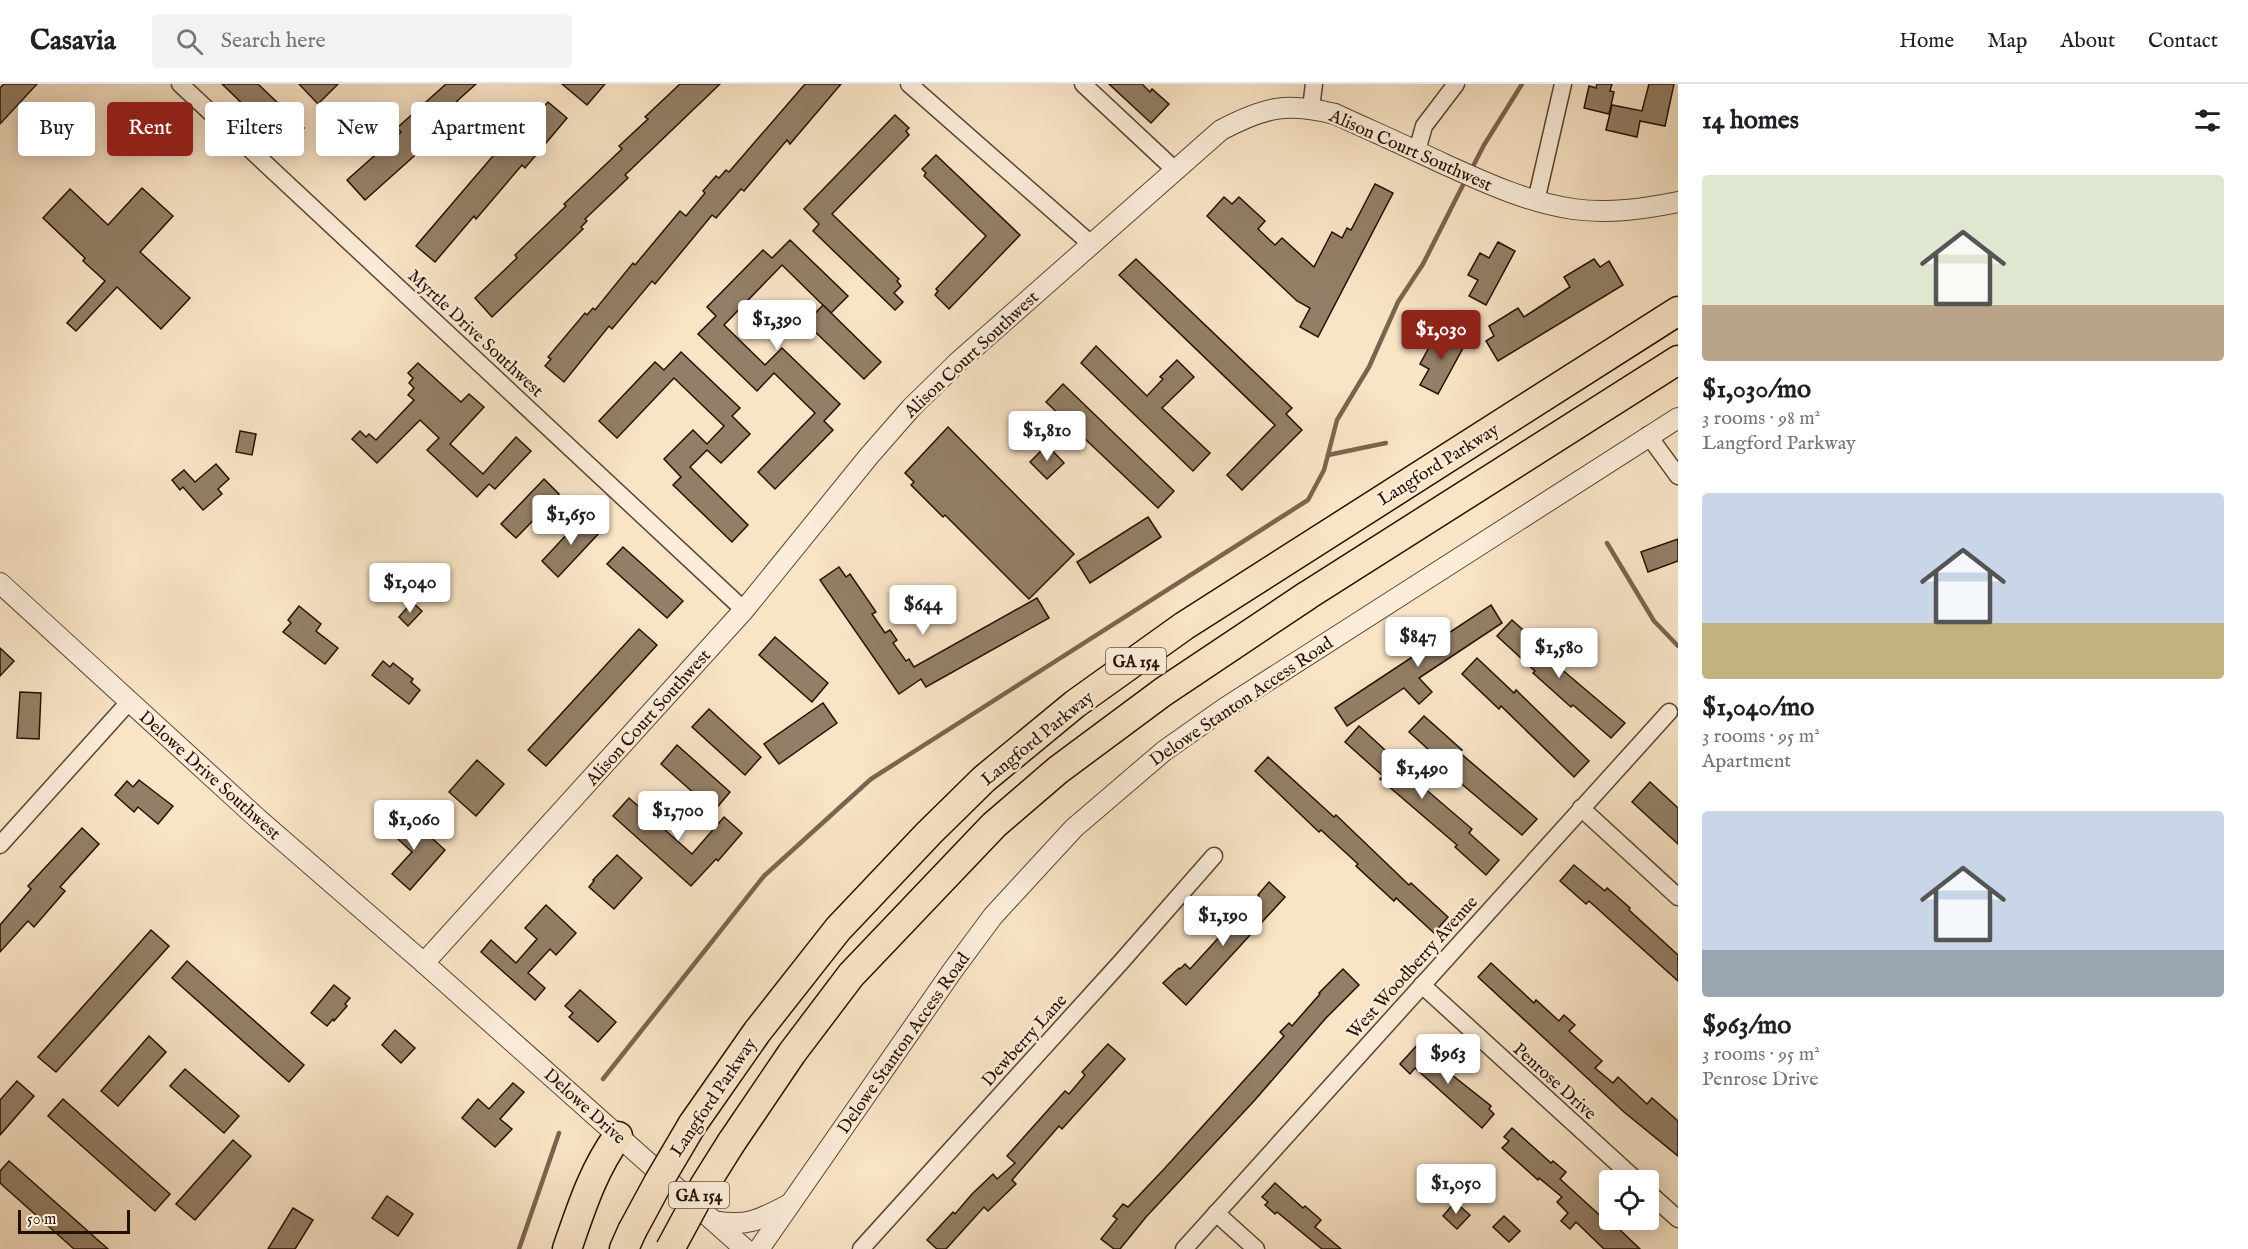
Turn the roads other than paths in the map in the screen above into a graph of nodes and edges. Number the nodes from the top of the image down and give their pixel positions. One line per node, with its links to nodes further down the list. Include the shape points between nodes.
1 (180, 84): 19 (street, Myrtle Drive Southwest)
2 (909, 84): 12 (street)
3 (1083, 84): 9 (street)
4 (1314, 84): 7 (street)
5 (1456, 84): 8 (street, via 1425,126)
6 (1563, 84): 10 (street)
7 (1311, 108): 8 (street, Alison Court Southwest, via 1335,114); 9 (street, Alison Court Southwest, via 1285,107 1251,114 1221,130)
8 (1417, 151): 10 (street, Alison Court Southwest)
9 (1175, 170): 12 (street, Alison Court Southwest)
10 (1536, 201): 11 (street, Alison Court Southwest, via 1608,211)
11 (1678, 202)
12 (1091, 244): 19 (street, Alison Court Southwest, via 911,408)
13 (1678, 311): 35 (highway, Langford Parkway / GA 154, bridge, via 1184,626 1066,712 984,779 838,929 757,1032 692,1125)
14 (1678, 360): 37 (highway, GA 154, bridge, via 1162,692 1058,770 994,825 851,975 731,1143)
15 (1676, 423): 16 (street, Delowe Stanton Access Road)
16 (1648, 435): 17 (street); 31 (street, Delowe Stanton Access Road, via 1225,708 1164,751 1074,828 993,916)
17 (1678, 476)
18 (0, 583): 20 (street, Delowe Drive Southwest)
19 (744, 610): 26 (street, Alison Court Southwest)
20 (128, 703): 23 (street); 26 (street, Delowe Drive Southwest)
21 (1669, 712): 22 (street, West Woodberry Avenue)
22 (1581, 808): 25 (street); 27 (street, West Woodberry Avenue)
23 (0, 845)
24 (1214, 856): 40 (street, Dewberry Lane)
25 (1678, 897)
26 (424, 963): 28 (street, Delowe Drive)
27 (1422, 986): 29 (street, Penrose Drive); 32 (street, West Woodberry Avenue)
28 (618, 1136): 34 (street, Delowe Drive); 36 (highway, via 594,1175)
29 (1625, 1170)
30 (1659, 1202): 33 (street)
31 (790, 1204): 34 (street, via 744,1224); 39 (street, Delowe Stanton Access Road)
32 (1216, 1213): 41 (street, West Woodberry Avenue); 42 (street)
33 (1678, 1219)
34 (714, 1221): 38 (street, Delowe Drive)
35 (628, 1240)
36 (567, 1249)
37 (670, 1249)
38 (745, 1249)
39 (759, 1249)
40 (861, 1249)
41 (1184, 1249)
42 (1256, 1249)

